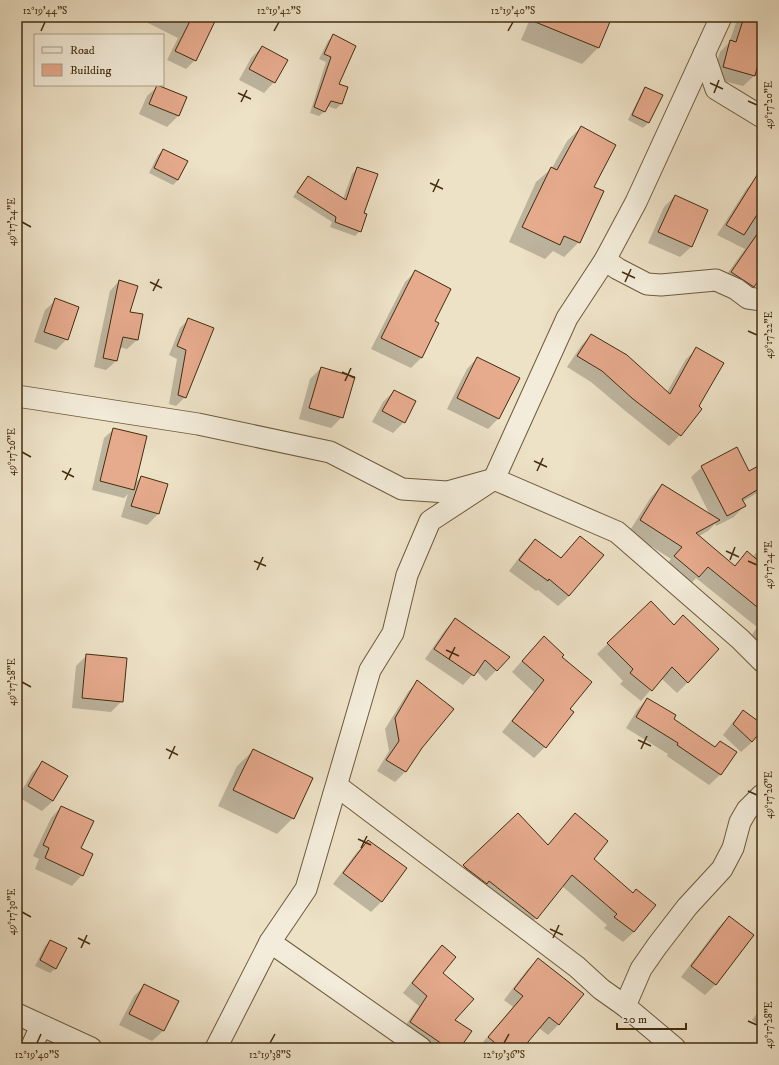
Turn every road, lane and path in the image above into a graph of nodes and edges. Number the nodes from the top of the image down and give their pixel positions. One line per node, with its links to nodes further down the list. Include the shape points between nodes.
1 (721, 17): 2 (street)
2 (704, 54): 3 (street, via 716,89); 4 (street, via 636,202)
3 (762, 117)
4 (605, 260): 5 (street, via 647,284 716,280 748,298); 7 (street, via 567,318)
5 (762, 300)
6 (17, 396): 7 (street, via 198,424 330,452 402,489 447,492)
7 (494, 479): 8 (street, via 617,532); 9 (street, via 430,520 407,575 393,633 370,670)
8 (762, 661)
9 (337, 786): 11 (street, via 306,890); 12 (street)
10 (762, 795): 12 (street, via 747,810 740,822 733,848 722,869 687,907 657,946 641,969)
11 (270, 942): 17 (street); 18 (street)
12 (625, 1006): 19 (street)
13 (17, 1014): 14 (street)
14 (41, 1026): 15 (street); 16 (street)
15 (31, 1048)
16 (91, 1048)
17 (216, 1048)
18 (421, 1048)
19 (675, 1048)

